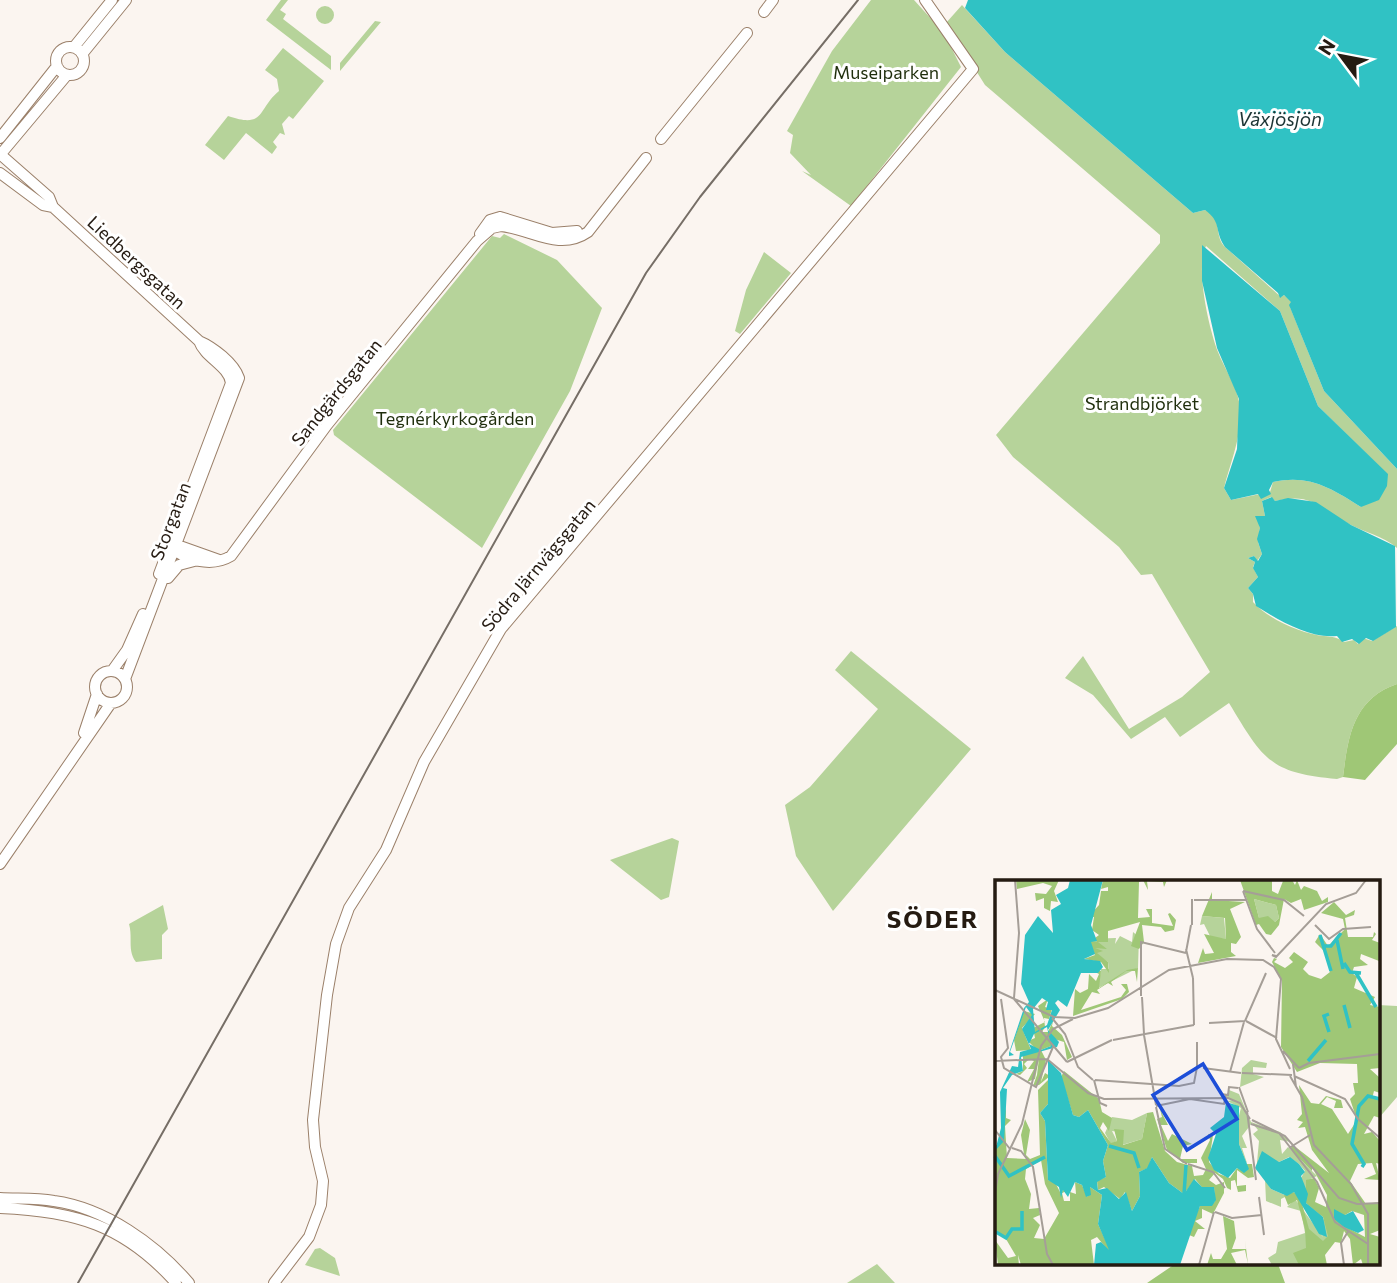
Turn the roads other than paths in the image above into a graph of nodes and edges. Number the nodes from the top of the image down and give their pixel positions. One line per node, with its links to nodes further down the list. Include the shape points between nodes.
1 (112, 0): 7 (street)
2 (126, 0): 7 (street)
3 (773, 0): 5 (street)
4 (925, 0): 31 (street, Södra Järnvägsgatan, via 973,69 501,629 418,773 386,850 349,908 336,944 327,995 313,1120 323,1181 321,1205 309,1237)
5 (764, 12)
6 (747, 33): 11 (street)
7 (78, 50): 8 (street, via 59,52); 9 (street, via 85,63 81,70)
8 (57, 66): 9 (street); 10 (street)
9 (66, 75): 12 (street)
10 (0, 138)
11 (661, 139)
12 (0, 155): 15 (street, Liedbergsgatan, via 49,197)
13 (646, 158): 19 (street, Sandgärdsgatan, via 593,222 571,234 501,222 477,241 327,425 232,556)
14 (0, 173): 15 (street, Liedbergsgatan, via 43,205)
15 (53, 207): 16 (street, Liedbergsgatan)
16 (234, 375): 17 (street, Storgatan, via 238,386)
17 (174, 546): 18 (street); 19 (street); 20 (street, Storgatan); 21 (street, Storgatan, via 135,635)
18 (198, 560): 19 (street); 20 (street, via 177,567)
19 (219, 561)
20 (160, 590): 22 (street, Storgatan)
21 (112, 671): 22 (street); 23 (street, via 97,680)
22 (125, 679): 24 (street, via 124,695)
23 (97, 694): 24 (street); 25 (street, via 89,724)
24 (111, 703): 25 (street)
25 (68, 765): 26 (street)
26 (0, 864)
27 (0, 1198): 30 (street, via 53,1200 91,1212 139,1238)
28 (0, 1208): 29 (street, via 57,1211 88,1220 132,1244)
29 (176, 1283)
30 (189, 1283)
31 (274, 1283)

